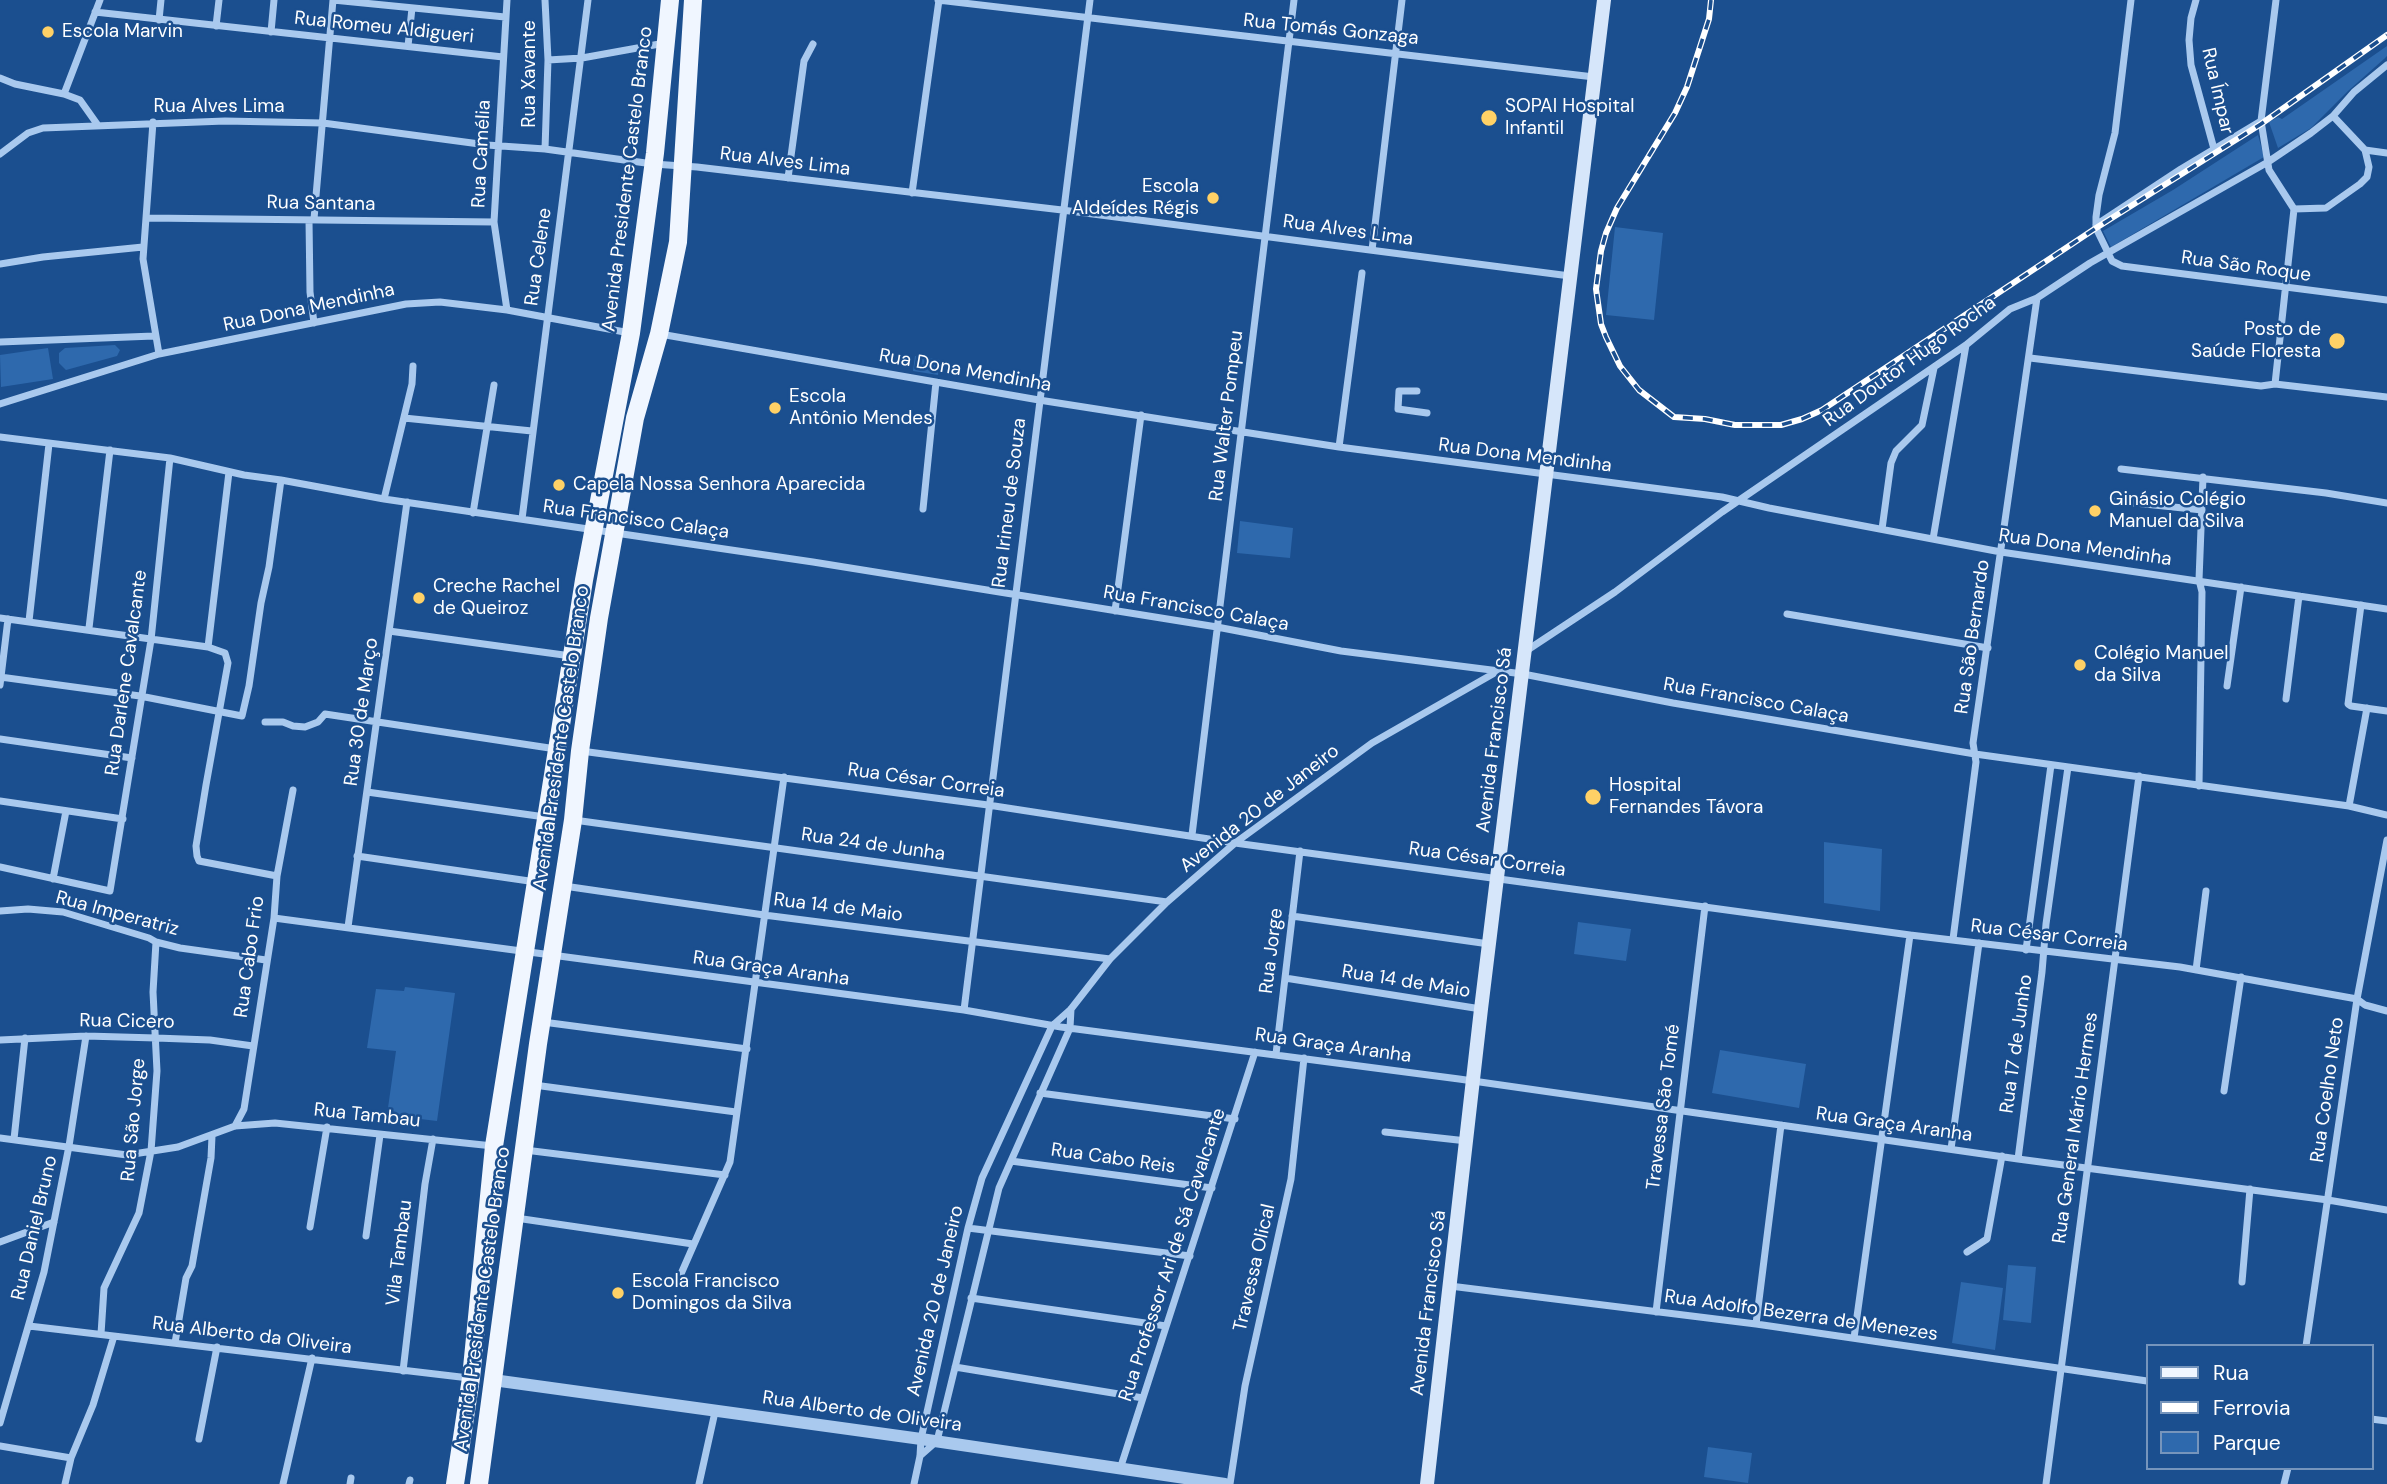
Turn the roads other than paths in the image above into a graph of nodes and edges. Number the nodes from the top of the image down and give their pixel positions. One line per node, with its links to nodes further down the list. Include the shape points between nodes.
1 (100, 0): 23 (street)
2 (161, 0): 26 (street)
3 (219, 0): 27 (street)
4 (274, 0): 28 (street)
5 (333, 0): 21 (street); 29 (street)
6 (507, 0): 24 (street, Rua Camélia)
7 (545, 0): 37 (street, Rua Xavante)
8 (588, 0): 36 (street, Rua Celene)
9 (670, 0): 31 (main road, Avenida Presidente Castelo Branco)
10 (694, 0): 56 (main road, Avenida Presidente Castelo Branco)
11 (938, 0): 20 (street, Rua Tomás Gonzaga); 58 (street)
12 (1023, 0): 22 (street)
13 (1090, 0): 25 (street, Rua Irineu de Souza)
14 (1294, 0): 30 (street, Rua Walter Pompeu)
15 (1402, 0): 34 (street)
16 (1604, 0): 39 (main road, Avenida Francisco Sá)
17 (2131, 0): 63 (street, via 2115,133)
18 (2196, 0): 49 (street, Rua Ímpar, via 2189,40 2191,65)
19 (2276, 0): 43 (street)
20 (958, 1): 22 (street, Rua Tomás Gonzaga)
21 (412, 8): 24 (street); 33 (street)
22 (1022, 10): 25 (street, Rua Tomás Gonzaga)
23 (95, 12): 26 (street, Rua Romeu Aldigueri); 41 (street)
24 (505, 17): 35 (street, Rua Camélia)
25 (1088, 18): 30 (street, Rua Tomás Gonzaga); 60 (street, Rua Irineu de Souza)
26 (159, 20): 27 (street, Rua Romeu Aldigueri)
27 (216, 26): 28 (street, Rua Romeu Aldigueri)
28 (271, 32): 29 (street, Rua Romeu Aldigueri)
29 (330, 37): 33 (street, Rua Romeu Aldigueri); 45 (street)
30 (1289, 41): 34 (street, Rua Tomás Gonzaga); 65 (street, Rua Walter Pompeu)
31 (666, 43): 36 (street); 55 (main road, Avenida Presidente Castelo Branco)
32 (813, 44): 57 (street, via 804,61)
33 (408, 46): 35 (street, Rua Romeu Aldigueri)
34 (1395, 52): 39 (street, Rua Tomás Gonzaga); 67 (street)
35 (503, 57): 47 (street, Rua Camélia)
36 (582, 58): 37 (street); 51 (street, Rua Celene)
37 (548, 60): 48 (street, Rua Xavante)
38 (2387, 65): 42 (street, Rua Doutor Hugo Rocha)
39 (1596, 77): 71 (main road, Avenida Francisco Sá)
40 (0, 78): 41 (street)
41 (64, 94): 46 (street, via 79,100)
42 (2333, 116): 50 (street); 54 (street, Rua Doutor Hugo Rocha)
43 (2261, 121): 49 (street); 54 (street)
44 (153, 122): 45 (street, Rua Alves Lima); 46 (street, Rua Alves Lima); 61 (street)
45 (323, 123): 47 (street, Rua Alves Lima); 62 (street)
46 (97, 124): 53 (street, Rua Alves Lima, via 34,130)
47 (499, 146): 48 (street, Rua Alves Lima); 64 (street, Rua Camélia)
48 (545, 149): 51 (street, Rua Alves Lima)
49 (2214, 149): 63 (street)
50 (2365, 150): 52 (street); 59 (street, via 2369,167 2360,184 2326,208)
51 (570, 153): 55 (street, Rua Alves Lima); 76 (street, Rua Celene)
52 (2387, 153)
53 (0, 154)
54 (2268, 162): 59 (street); 68 (street, Rua Doutor Hugo Rocha)
55 (653, 164): 56 (street, Rua Alves Lima); 78 (main road, Avenida Presidente Castelo Branco)
56 (683, 166): 57 (street, Rua Alves Lima); 79 (main road, Avenida Presidente Castelo Branco, via 678,242)
57 (788, 178): 58 (street, Rua Alves Lima)
58 (912, 193): 60 (street, Rua Alves Lima)
59 (2294, 209): 72 (street)
60 (1062, 210): 65 (street, Rua Alves Lima); 92 (street, Rua Irineu de Souza)
61 (147, 218): 62 (street, Rua Santana); 66 (street)
62 (311, 220): 64 (street, Rua Santana); 77 (street)
63 (2096, 221): 68 (street)
64 (494, 222): 75 (street, Rua Camélia)
65 (1263, 235): 67 (street, Rua Alves Lima); 98 (street, Rua Walter Pompeu)
66 (144, 247): 69 (street); 80 (street)
67 (1372, 250): 71 (street, Rua Alves Lima)
68 (2108, 253): 72 (street, Rua São Roque, via 2122,266); 73 (street, Rua Doutor Hugo Rocha)
69 (0, 264)
70 (1362, 273): 102 (street)
71 (1572, 276): 107 (main road, Avenida Francisco Sá)
72 (2285, 288): 74 (street, Rua São Roque); 88 (street)
73 (2037, 298): 82 (street, Rua Doutor Hugo Rocha, via 2010,309); 84 (street, Rua São Bernardo)
74 (2387, 300)
75 (507, 310): 76 (street, Rua Dona Mendinha); 77 (street, Rua Dona Mendinha, via 440,302 406,304)
76 (547, 317): 78 (street, Rua Dona Mendinha); 99 (street, Rua Celene)
77 (314, 323): 83 (street, Rua Dona Mendinha)
78 (631, 333): 120 (main road, Avenida Presidente Castelo Branco)
79 (659, 334): 87 (street, Rua Dona Mendinha); 121 (main road, Avenida Presidente Castelo Branco, via 635,418)
80 (154, 336): 81 (street); 83 (street)
81 (0, 342)
82 (1966, 345): 86 (street, Rua Doutor Hugo Rocha); 122 (street)
83 (159, 354): 93 (street, Rua Dona Mendinha)
84 (2030, 358): 88 (street); 123 (street, Rua São Bernardo)
85 (413, 366): 96 (street)
86 (1934, 368): 111 (street, Rua Doutor Hugo Rocha); 119 (street, via 1922,425 1896,451 1891,463)
87 (936, 382): 92 (street, Rua Dona Mendinha, via 1009,391); 115 (street)
88 (2275, 384): 91 (street)
89 (494, 385): 97 (street)
90 (1417, 391): 94 (street, via 1399,391 1398,409)
91 (2387, 397)
92 (1039, 400): 95 (street, Rua Dona Mendinha); 126 (street, Rua Irineu de Souza)
93 (0, 404)
94 (1427, 413)
95 (1142, 415): 98 (street, Rua Dona Mendinha); 130 (street)
96 (404, 418): 97 (street); 110 (street)
97 (488, 426): 99 (street); 117 (street)
98 (1241, 430): 102 (street, Rua Dona Mendinha); 134 (street, Rua Walter Pompeu)
99 (532, 431): 118 (street, Rua Celene)
100 (0, 438): 101 (street, Rua Francisco Calaça)
101 (49, 444): 103 (street, Rua Francisco Calaça); 133 (street)
102 (1339, 447): 107 (street, Rua Dona Mendinha)
103 (110, 450): 104 (street, Rua Francisco Calaça); 135 (street)
104 (170, 458): 106 (street, Rua Francisco Calaça); 137 (street, Rua Darlene Cavalcante)
105 (2121, 469): 108 (street)
106 (229, 472): 109 (street, Rua Francisco Calaça); 138 (street)
107 (1547, 474): 111 (street, Rua Dona Mendinha); 140 (main road, Avenida Francisco Sá)
108 (2203, 477): 114 (street); 116 (street)
109 (281, 480): 110 (street, Rua Francisco Calaça); 150 (street, via 242,716)
110 (384, 499): 113 (street, Rua Francisco Calaça)
111 (1739, 501): 119 (street, Rua Dona Mendinha); 140 (street, Rua Doutor Hugo Rocha)
112 (2116, 501): 116 (street)
113 (407, 502): 117 (street, Rua Francisco Calaça); 136 (street, Rua 30 de Março)
114 (2387, 503)
115 (923, 509)
116 (2202, 510): 124 (street)
117 (473, 513): 118 (street, Rua Francisco Calaça)
118 (522, 519): 120 (street, Rua Francisco Calaça)
119 (1882, 529): 122 (street, Rua Dona Mendinha)
120 (593, 531): 121 (street, Rua Francisco Calaça); 141 (main road, Avenida Presidente Castelo Branco)
121 (613, 533): 126 (street, Rua Francisco Calaça); 155 (main road, Avenida Presidente Castelo Branco)
122 (1933, 539): 123 (street, Rua Dona Mendinha)
123 (2001, 552): 124 (street, Rua Dona Mendinha); 139 (street, Rua São Bernardo)
124 (2199, 580): 125 (street, Rua Dona Mendinha); 162 (street)
125 (2241, 587): 127 (street, Rua Dona Mendinha); 145 (street)
126 (1015, 595): 130 (street, Rua Francisco Calaça); 166 (street, Rua Irineu de Souza)
127 (2299, 596): 128 (street, Rua Dona Mendinha); 147 (street)
128 (2361, 605): 129 (street, Rua Dona Mendinha); 148 (street, via 2348,702)
129 (2387, 609)
130 (1115, 611): 134 (street, Rua Francisco Calaça)
131 (1787, 614): 139 (street)
132 (4, 618): 133 (street); 144 (street)
133 (29, 621): 135 (street)
134 (1217, 627): 142 (street, Rua Francisco Calaça, via 1341,651); 173 (street, Rua Walter Pompeu)
135 (89, 628): 137 (street)
136 (389, 631): 141 (street); 152 (street, Rua 30 de Março)
137 (150, 640): 138 (street); 146 (street, Rua Darlene Cavalcante)
138 (208, 647): 150 (street, via 225,653 228,663)
139 (1988, 648): 156 (street, Rua São Bernardo)
140 (1525, 651): 143 (main road, Avenida Francisco Sá)
141 (571, 656): 154 (main road, Avenida Presidente Castelo Branco)
142 (1498, 671): 143 (street, Rua Francisco Calaça); 175 (street, Avenida 20 de Janeiro, via 1372,743)
143 (1523, 674): 156 (street, Rua Francisco Calaça); 182 (main road, Avenida Francisco Sá)
144 (0, 680): 146 (street)
145 (2227, 686)
146 (140, 696): 150 (street); 157 (street, Rua Darlene Cavalcante)
147 (2286, 699)
148 (2367, 708): 149 (street); 167 (street)
149 (2387, 711)
150 (219, 712): 180 (street, via 197,856 199,861)
151 (265, 723): 152 (street, via 305,727 325,714)
152 (377, 723): 154 (street); 164 (street, Rua 30 de Março)
153 (0, 739): 157 (street)
154 (557, 749): 170 (main road, Avenida Presidente Castelo Branco)
155 (580, 751): 161 (street, Rua César Correia); 172 (main road, Avenida Presidente Castelo Branco)
156 (1975, 754): 158 (street, Rua Francisco Calaça); 195 (street, Rua São Bernardo)
157 (132, 758): 171 (street, Rua Darlene Cavalcante)
158 (2051, 765): 159 (street, Rua Francisco Calaça); 200 (street, Rua 17 de Junho)
159 (2068, 767): 160 (street, Rua Francisco Calaça); 202 (street, Rua 17 de Junho)
160 (2139, 776): 162 (street, Rua Francisco Calaça); 206 (street, Rua General Mário Hermes)
161 (784, 778): 166 (street, Rua César Correia); 176 (street)
162 (2199, 786): 167 (street, Rua Francisco Calaça)
163 (293, 790): 180 (street, Rua Cabo Frio)
164 (367, 792): 170 (street); 178 (street, Rua 30 de Março)
165 (0, 801): 168 (street)
166 (988, 804): 173 (street, Rua César Correia); 181 (street, Rua Irineu de Souza)
167 (2349, 806): 169 (street, Rua Francisco Calaça)
168 (66, 811): 171 (street); 183 (street)
169 (2387, 815)
170 (545, 817): 184 (main road, Avenida Presidente Castelo Branco)
171 (123, 819): 183 (street, Rua Darlene Cavalcante, via 110,891)
172 (573, 820): 176 (street, Rua 24 de Junha); 185 (main road, Avenida Presidente Castelo Branco)
173 (1192, 835): 175 (street, Rua César Correia)
174 (2387, 840): 211 (street, Rua Coelho Neto)
175 (1235, 843): 177 (street, Rua César Correia); 187 (street, Avenida 20 de Janeiro)
176 (774, 846): 181 (street, Rua 24 de Junha); 190 (street)
177 (1300, 851): 182 (street, Rua César Correia); 191 (street, Rua Jorge)
178 (357, 856): 184 (street); 193 (street, Rua 30 de Março)
179 (0, 867): 183 (street)
180 (277, 876): 192 (street, Rua Cabo Frio)
181 (979, 877): 187 (street, Rua 24 de Junha); 197 (street, Rua Irineu de Souza)
182 (1498, 878): 188 (street, Rua César Correia); 199 (main road, Avenida Francisco Sá)
183 (53, 879)
184 (536, 882): 201 (main road, Avenida Presidente Castelo Branco)
185 (563, 886): 190 (street, Rua 14 de Maio); 203 (main road, Avenida Presidente Castelo Branco)
186 (2206, 891): 207 (street)
187 (1167, 902): 204 (street, Avenida 20 de Janeiro)
188 (1705, 906): 194 (street, Rua César Correia); 234 (street, Travessa São Tomé)
189 (0, 911): 196 (street, Rua Imperatriz, via 63,912)
190 (765, 915): 197 (street, Rua 14 de Maio); 210 (street)
191 (1292, 916): 199 (street); 209 (street, Rua Jorge)
192 (274, 918): 193 (street, Rua Graça Aranha); 205 (street, Rua Cabo Frio)
193 (348, 927): 201 (street, Rua Graça Aranha)
194 (1910, 935): 195 (street, Rua César Correia); 244 (street)
195 (1953, 939): 198 (street, Rua César Correia)
196 (156, 942): 205 (street, Rua Imperatriz); 221 (street, Rua São Jorge)
197 (972, 942): 204 (street, Rua 14 de Maio); 214 (street, Rua Irineu de Souza)
198 (1979, 943): 200 (street, Rua César Correia); 250 (street)
199 (1489, 944): 213 (main road, Avenida Francisco Sá)
200 (2026, 950): 202 (street, Rua César Correia)
201 (526, 951): 203 (street, Rua Graça Aranha); 222 (main road, Avenida Presidente Castelo Branco)
202 (2044, 953): 206 (street, Rua César Correia); 254 (street, Rua 17 de Junho)
203 (554, 955): 210 (street, Rua Graça Aranha); 216 (main road, Avenida Presidente Castelo Branco)
204 (1110, 959): 212 (street, Avenida 20 de Janeiro)
205 (266, 960): 225 (street, Rua Cabo Frio)
206 (2115, 960): 207 (street, Rua César Correia); 256 (street, Rua General Mário Hermes)
207 (2196, 970): 208 (street, Rua César Correia)
208 (2241, 977): 211 (street, Rua César Correia); 232 (street)
209 (1285, 978): 213 (street, Rua 14 de Maio); 228 (street, Rua Jorge)
210 (756, 982): 214 (street, Rua Graça Aranha); 226 (street)
211 (2357, 999): 215 (street, Rua César Correia); 260 (street, Rua Coelho Neto)
212 (1071, 1009): 217 (street, Avenida 20 de Janeiro); 218 (street, Avenida 20 de Janeiro)
213 (1481, 1009): 230 (main road, Avenida Francisco Sá)
214 (964, 1010): 217 (street, Rua Graça Aranha)
215 (2387, 1011)
216 (543, 1023): 224 (main road, Avenida Presidente Castelo Branco); 226 (street)
217 (1052, 1026): 218 (street, Rua Graça Aranha); 265 (street, Avenida 20 de Janeiro, via 982,1178)
218 (1070, 1028): 227 (street, Rua Graça Aranha); 233 (street, Avenida 20 de Janeiro)
219 (86, 1036): 220 (street, Rua Cicero); 221 (street, Rua Cicero); 248 (street, Rua Daniel Bruno)
220 (25, 1038): 223 (street, Rua Cicero); 245 (street)
221 (156, 1038): 225 (street, Rua Cicero); 252 (street, Rua São Jorge)
222 (511, 1039): 224 (main road); 249 (main road, Avenida Presidente Castelo Branco)
223 (0, 1040)
224 (538, 1044): 231 (main road, Avenida Presidente Castelo Branco)
225 (253, 1046): 238 (street, Rua Cabo Frio, via 244,1109)
226 (747, 1049): 235 (street)
227 (1255, 1052): 228 (street, Rua Graça Aranha); 236 (street, Rua Professor Ari de Sá Cavalcante)
228 (1276, 1054): 229 (street, Rua Graça Aranha)
229 (1304, 1058): 230 (street, Rua Graça Aranha); 309 (street, Travessa Olical, via 1292,1179)
230 (1474, 1081): 234 (street, Rua Graça Aranha); 247 (main road, Avenida Francisco Sá)
231 (534, 1084): 235 (street); 251 (main road, Avenida Presidente Castelo Branco)
232 (2224, 1091)
233 (1040, 1093): 236 (street); 255 (street, Avenida 20 de Janeiro)
234 (1679, 1110): 237 (street, Rua Graça Aranha); 276 (street, Travessa São Tomé)
235 (736, 1112): 257 (street)
236 (1235, 1119): 258 (street, Rua Professor Ari de Sá Cavalcante)
237 (1781, 1125): 244 (street, Rua Graça Aranha); 277 (street)
238 (236, 1126): 239 (street, Rua Tambau); 242 (street, Rua Tambau)
239 (327, 1127): 241 (street, Rua Tambau); 264 (street)
240 (1385, 1132): 247 (street)
241 (380, 1135): 246 (street, Rua Tambau); 267 (street)
242 (212, 1136): 252 (street, Rua Tambau); 283 (street)
243 (0, 1138): 245 (street, Rua Tambau)
244 (1883, 1138): 250 (street, Rua Graça Aranha); 282 (street)
245 (14, 1139): 248 (street, Rua Tambau)
246 (433, 1139): 249 (street, Rua Tambau); 289 (street, Vila Tambau)
247 (1466, 1141): 274 (main road, Avenida Francisco Sá)
248 (69, 1146): 252 (street, Rua Tambau, via 127,1155); 263 (street, Rua Daniel Bruno)
249 (494, 1146): 290 (main road, Avenida Presidente Castelo Branco)
250 (1951, 1149): 253 (street, Rua Graça Aranha)
251 (525, 1150): 257 (street); 262 (main road, Avenida Presidente Castelo Branco)
252 (151, 1151): 280 (street, Rua São Jorge, via 139,1213 104,1288)
253 (2001, 1156): 254 (street, Rua Graça Aranha); 270 (street, via 1987,1240)
254 (2018, 1159): 256 (street, Rua Graça Aranha)
255 (1011, 1161): 258 (street, Rua Cabo Reis); 266 (street, Avenida 20 de Janeiro)
256 (2087, 1167): 259 (street, Rua Graça Aranha); 288 (street, Rua General Mário Hermes)
257 (725, 1175): 269 (street)
258 (1212, 1188): 271 (street, Rua Professor Ari de Sá Cavalcante)
259 (2250, 1189): 260 (street, Rua Graça Aranha); 272 (street)
260 (2328, 1200): 261 (street, Rua Graça Aranha); 284 (street, Rua Coelho Neto)
261 (2387, 1210)
262 (515, 1218): 269 (street); 291 (main road, Avenida Presidente Castelo Branco)
263 (54, 1222): 268 (street); 278 (street, Rua Daniel Bruno)
264 (310, 1227)
265 (968, 1228): 266 (street); 296 (street, Avenida 20 de Janeiro)
266 (988, 1230): 271 (street); 275 (street, Avenida 20 de Janeiro)
267 (366, 1236)
268 (0, 1241)
269 (693, 1244): 273 (street)
270 (1967, 1252)
271 (1190, 1256): 279 (street, Rua Professor Ari de Sá Cavalcante)
272 (2242, 1282)
273 (677, 1283)
274 (1450, 1286): 276 (street, Rua Adolfo Bezerra de Menezes); 310 (main road, Avenida Francisco Sá)
275 (971, 1298): 279 (street); 287 (street, Avenida 20 de Janeiro)
276 (1656, 1312): 277 (street, Rua Adolfo Bezerra de Menezes)
277 (1756, 1324): 282 (street, Rua Adolfo Bezerra de Menezes)
278 (29, 1326): 280 (street, Rua Alberto da Oliveira); 295 (street, Rua Daniel Bruno)
279 (1166, 1326): 293 (street, Rua Professor Ari de Sá Cavalcante)
280 (101, 1335): 281 (street, Rua Alberto da Oliveira)
281 (114, 1336): 283 (street, Rua Alberto da Oliveira); 301 (street)
282 (1854, 1338): 288 (street, Rua Adolfo Bezerra de Menezes)
283 (176, 1343): 285 (street, Rua Alberto da Oliveira)
284 (2306, 1344)
285 (217, 1348): 286 (street, Rua Alberto da Oliveira); 297 (street)
286 (312, 1358): 289 (street, Rua Alberto da Oliveira); 304 (street)
287 (955, 1367): 293 (street); 298 (street, Avenida 20 de Janeiro)
288 (2061, 1367): 292 (street, Rua Adolfo Bezerra de Menezes); 311 (street, Rua General Mário Hermes)
289 (402, 1371): 290 (street, Rua Alberto da Oliveira)
290 (471, 1378): 305 (main road, Avenida Presidente Castelo Branco)
291 (493, 1380): 294 (street, Rua Alberto de Oliveira); 306 (main road, Avenida Presidente Castelo Branco)
292 (2146, 1381)
293 (1143, 1398): 302 (street, Rua Professor Ari de Sá Cavalcante)
294 (715, 1412): 296 (street, Rua Alberto de Oliveira); 307 (street)
295 (0, 1423)
296 (921, 1438): 298 (street, Rua Alberto de Oliveira); 300 (street, Avenida 20 de Janeiro)
297 (199, 1439)
298 (937, 1441): 300 (street); 302 (street, Rua Alberto de Oliveira)
299 (0, 1446): 301 (street)
300 (920, 1456): 308 (street, Avenida 20 de Janeiro)
301 (71, 1458): 303 (street)
302 (1120, 1469): 309 (street, Rua Alberto de Oliveira)
303 (65, 1484)
304 (283, 1484)
305 (455, 1484)
306 (479, 1484)
307 (699, 1484)
308 (914, 1484)
309 (1228, 1484)
310 (1427, 1484)
311 (2046, 1484)

